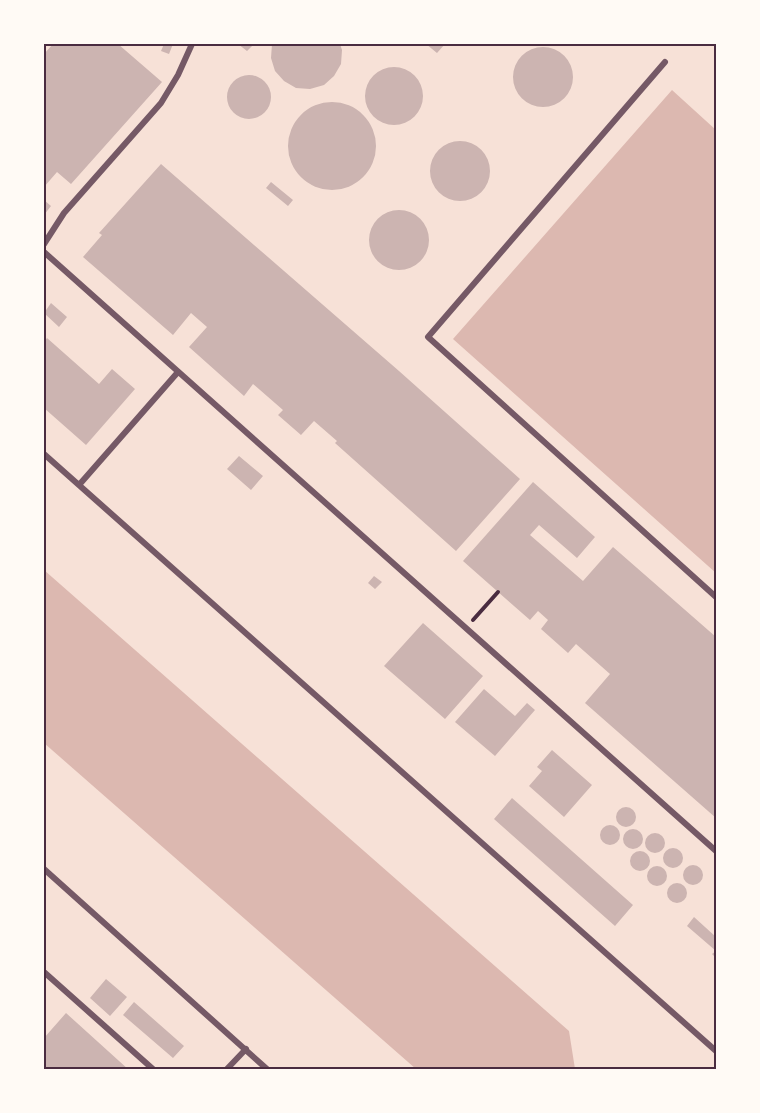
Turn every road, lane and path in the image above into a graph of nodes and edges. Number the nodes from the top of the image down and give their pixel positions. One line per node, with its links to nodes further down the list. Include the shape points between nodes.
1 (192, 44): 3 (street, via 161,103 64,213)
2 (665, 62): 9 (street, via 428,337)
3 (44, 244)
4 (44, 252): 5 (street)
5 (178, 372): 7 (street); 10 (street)
6 (44, 454): 7 (street)
7 (79, 485): 15 (street)
8 (498, 592): 10 (path)
9 (717, 597)
10 (466, 628): 11 (street)
11 (717, 851)
12 (44, 869): 14 (street)
13 (44, 972): 16 (street)
14 (246, 1049): 17 (street); 18 (street)
15 (717, 1051)
16 (154, 1070)
17 (226, 1070)
18 (268, 1070)

